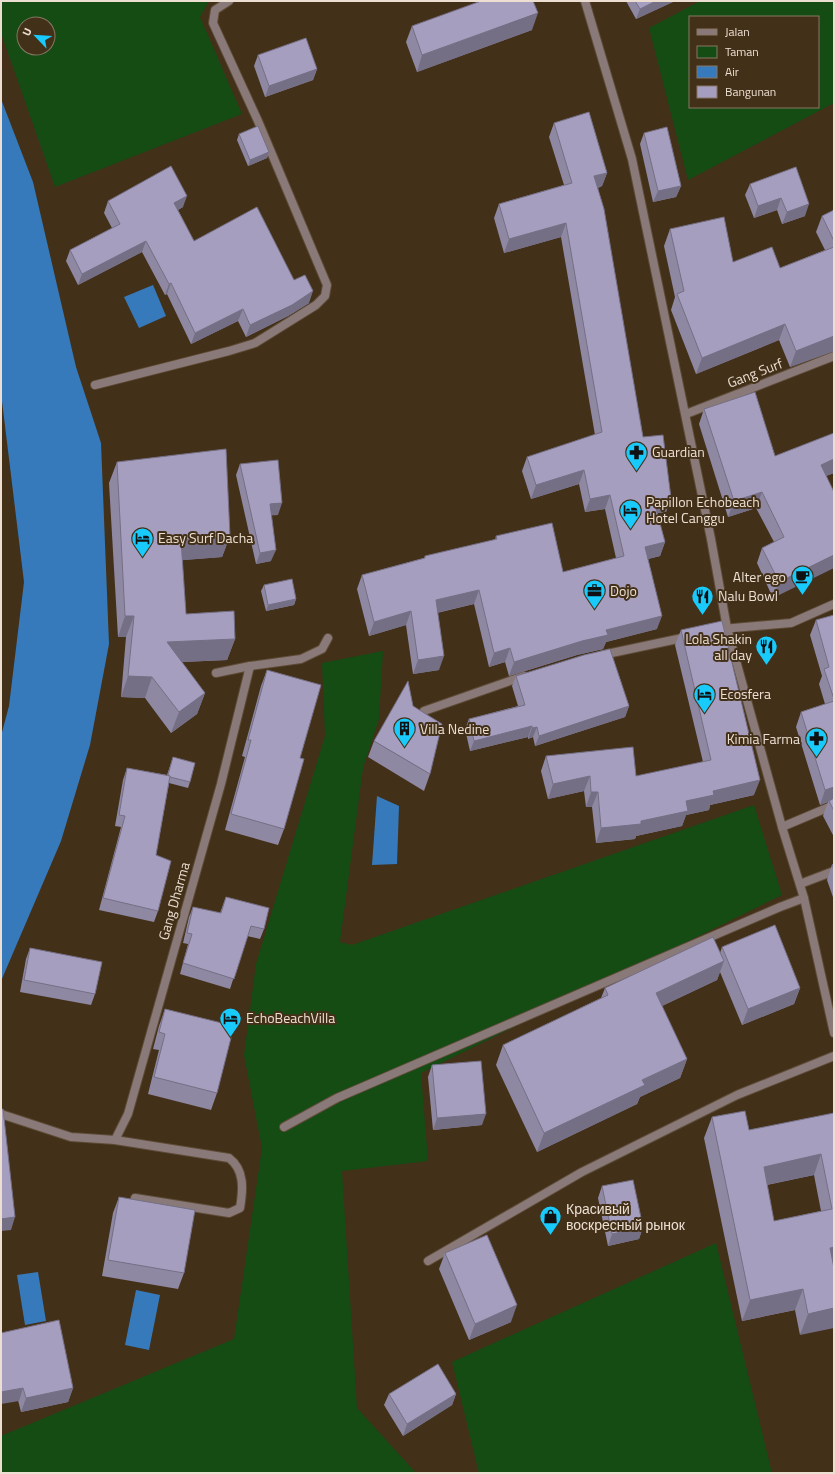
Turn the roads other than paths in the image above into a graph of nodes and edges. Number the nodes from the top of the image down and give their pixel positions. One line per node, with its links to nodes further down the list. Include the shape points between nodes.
1 (229, 1): 4 (street, via 215,10 213,23 258,121 327,285 324,296 316,305 255,343)
2 (585, 1): 5 (street, via 632,159)
3 (834, 356): 5 (street, Gang Surf)
4 (95, 385)
5 (686, 414): 7 (street)
6 (834, 604): 7 (street, via 791,623)
7 (726, 628): 8 (street); 17 (street)
8 (711, 632)
9 (695, 635): 11 (street)
10 (328, 638): 12 (street, via 322,649 301,659)
11 (594, 657)
12 (250, 666): 13 (street); 25 (street, Gang Dharma, via 221,784 128,1114)
13 (216, 673)
14 (530, 674): 15 (street)
15 (424, 711)
16 (834, 805): 17 (street)
17 (782, 826): 19 (street)
18 (834, 871): 19 (street)
19 (800, 884): 20 (street)
20 (804, 898): 21 (street); 24 (street, via 337,1098)
21 (834, 1033)
22 (834, 1056): 27 (street, via 737,1095 582,1172)
23 (1, 1114): 25 (street, via 71,1136)
24 (284, 1127)
25 (115, 1140): 26 (street, via 229,1158 236,1164 241,1175 243,1193 240,1208 229,1214)
26 (135, 1198)
27 (428, 1261)

